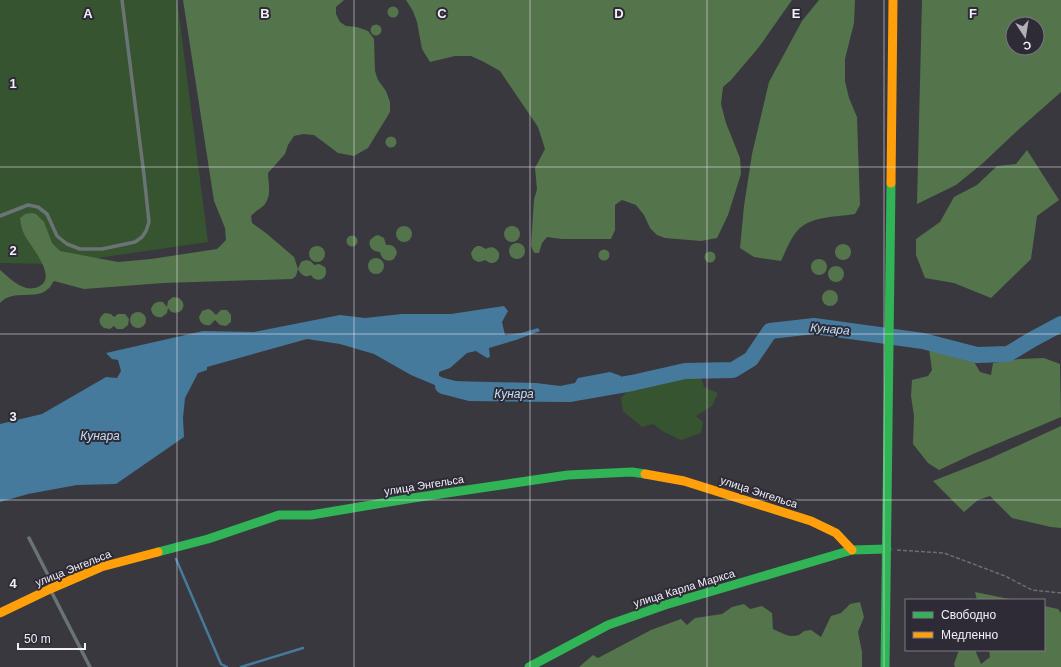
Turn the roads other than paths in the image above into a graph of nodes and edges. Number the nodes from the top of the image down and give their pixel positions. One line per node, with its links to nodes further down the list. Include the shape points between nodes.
1 (122, 0): 3 (lane, via 149,222 146,231 135,242 102,249 80,250 57,236 47,214 38,207 28,205)
2 (893, 0): 5 (street)
3 (0, 216)
4 (29, 538): 7 (lane, via 48,575)
5 (887, 549): 6 (street, улица Карла Маркса); 11 (street)
6 (852, 550): 7 (street, улица Энгельса, via 836,533 811,521 684,481 632,472 568,475 311,515 279,515 208,539 101,567); 10 (street, улица Карла Маркса, via 665,605 608,625)
7 (50, 589): 8 (street, улица Энгельса); 9 (lane)
8 (0, 613)
9 (90, 667)
10 (529, 667)
11 (885, 667)

